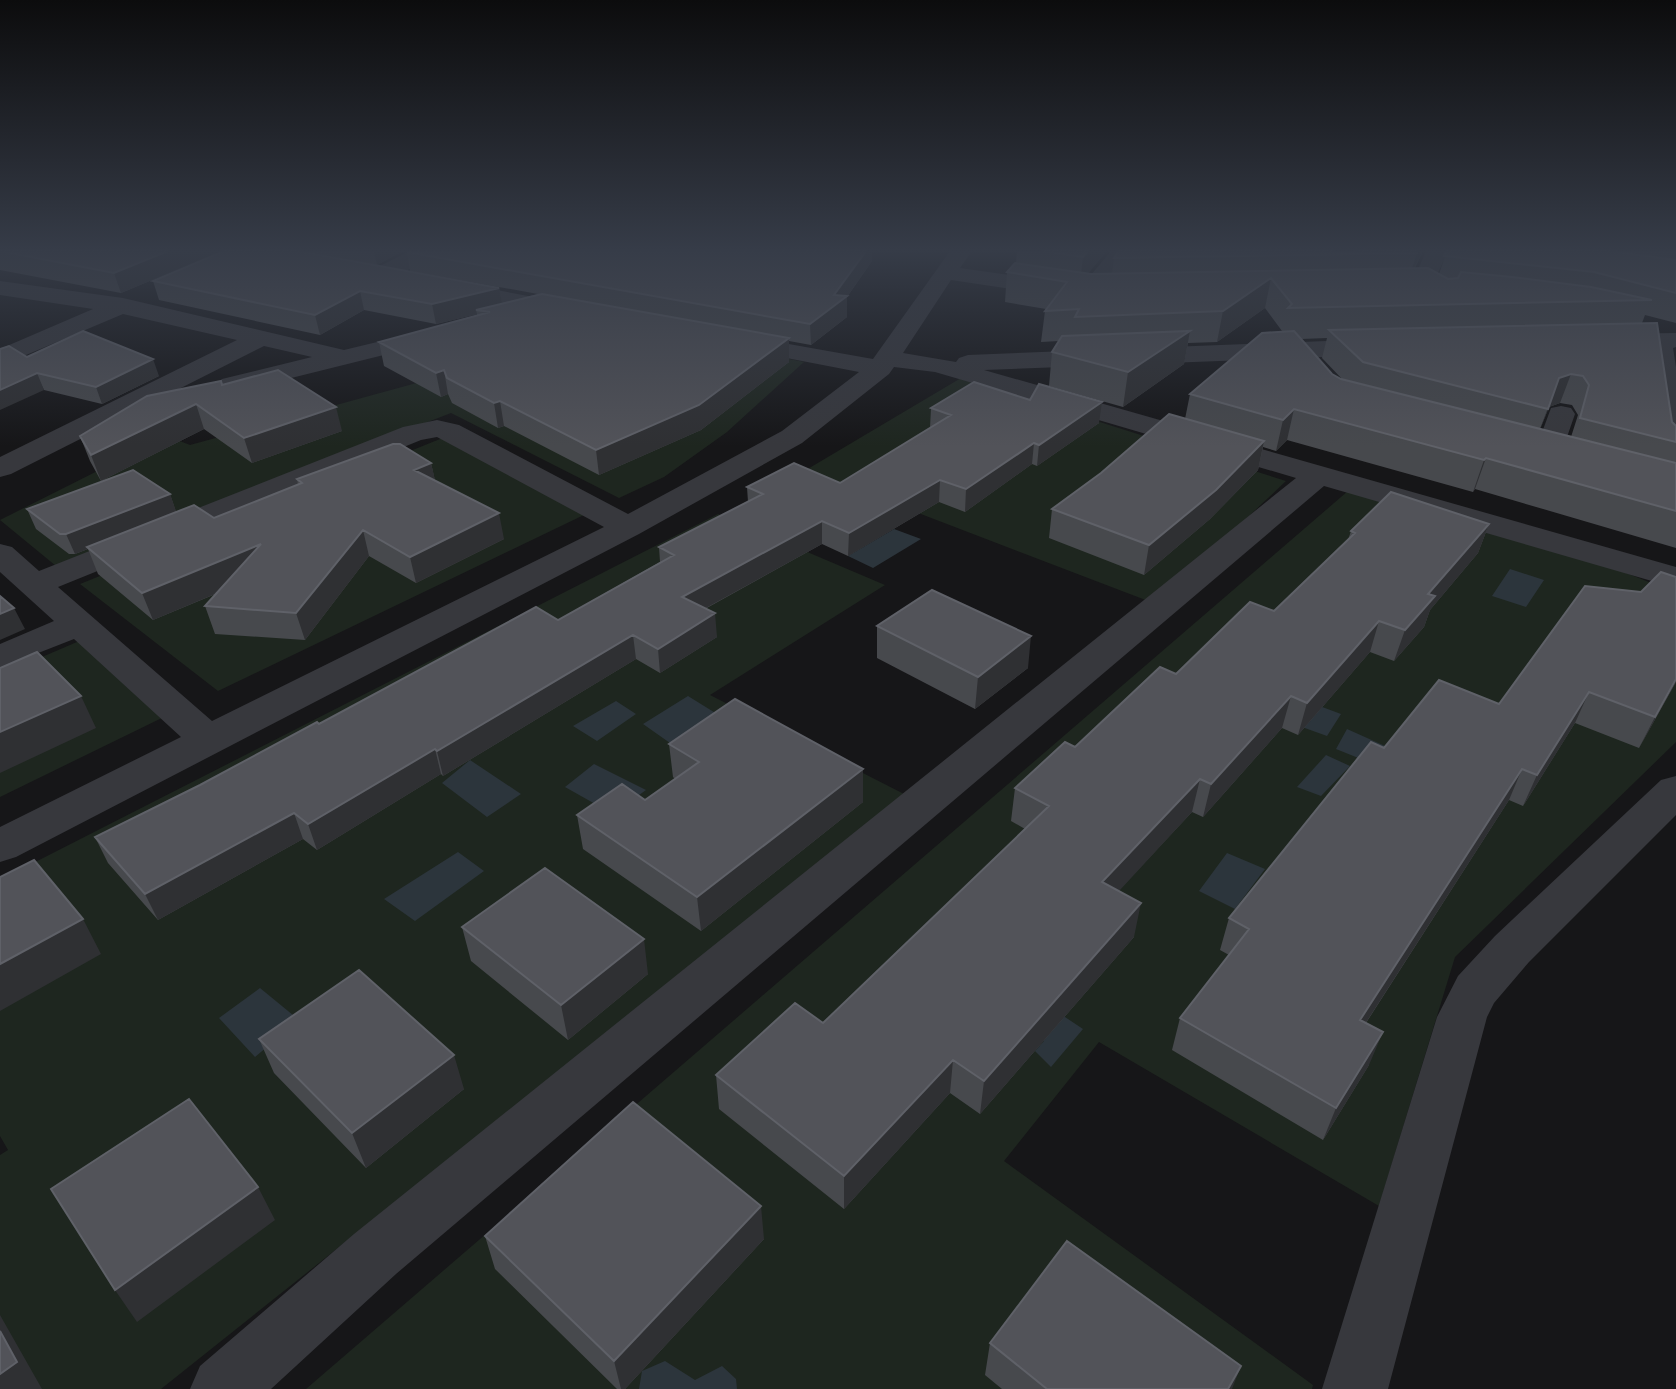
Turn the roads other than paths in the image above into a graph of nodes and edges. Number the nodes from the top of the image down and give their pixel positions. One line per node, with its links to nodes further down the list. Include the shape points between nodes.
1 (97, 316): 15 (street)
2 (161, 316): 12 (street)
3 (509, 316): 7 (street)
4 (916, 316): 20 (street)
5 (1454, 316): 8 (street)
6 (1637, 317): 11 (street)
7 (496, 319)
8 (1464, 326)
9 (458, 329): 18 (street)
10 (10, 330): 15 (street)
11 (1670, 337): 14 (street); 25 (street)
12 (259, 339): 18 (street); 24 (street)
13 (720, 339): 20 (street)
14 (1577, 342)
15 (31, 344): 19 (street)
16 (1399, 346): 17 (street)
17 (1296, 349): 21 (street); 22 (street)
18 (343, 357): 24 (street)
19 (0, 358)
20 (883, 363): 21 (street); 29 (street, via 792,437)
21 (938, 365): 28 (street)
22 (1320, 375)
23 (1561, 414): 26 (street)
24 (107, 416): 27 (street)
25 (1676, 452)
26 (1548, 454)
27 (0, 468)
28 (1317, 476): 31 (street); 38 (street, via 375,1254)
29 (628, 527): 32 (street, via 437,428 401,438); 35 (street)
30 (0, 554): 32 (street)
31 (1676, 578)
32 (34, 585): 33 (street)
33 (78, 624): 34 (street); 35 (street)
34 (0, 657)
35 (208, 739): 37 (street)
36 (1676, 790): 39 (street, via 1512,949 1476,990 1462,1017)
37 (0, 846)
38 (223, 1389)
39 (1355, 1389)

